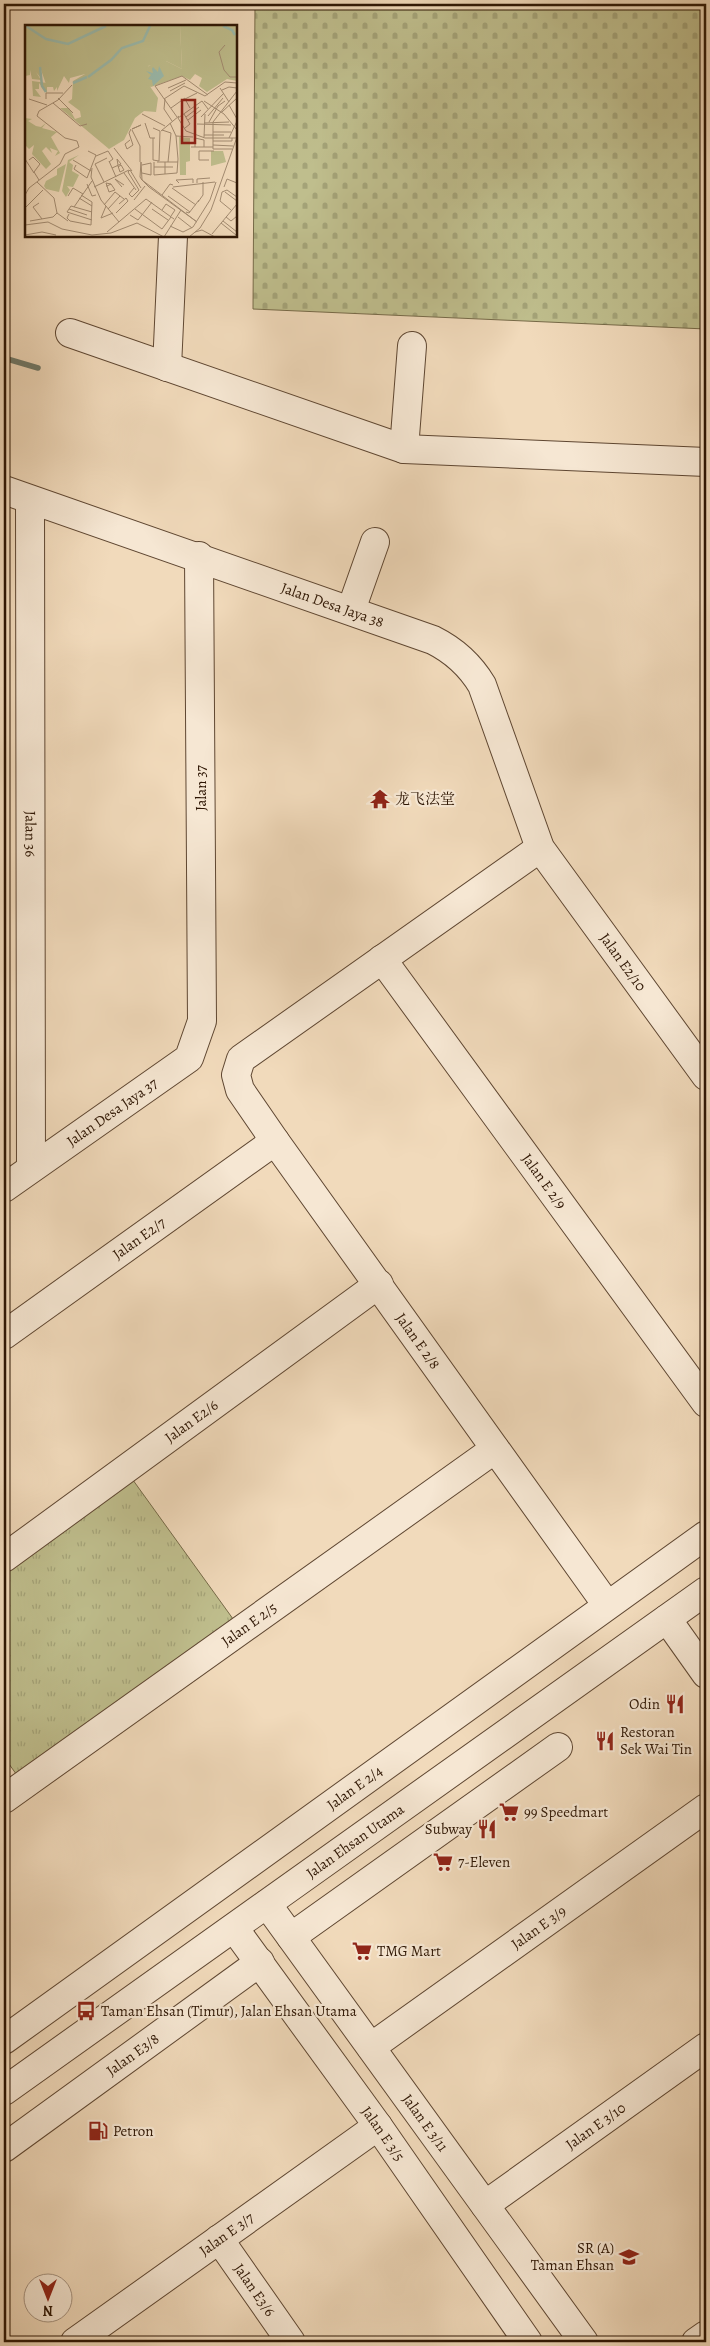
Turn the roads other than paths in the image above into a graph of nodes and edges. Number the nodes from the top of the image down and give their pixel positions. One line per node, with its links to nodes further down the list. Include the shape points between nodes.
1 (172, 238): 4 (street)
2 (70, 333): 4 (street)
3 (412, 346): 5 (street)
4 (167, 367): 5 (street)
5 (404, 450): 6 (street)
6 (706, 462)
7 (4, 490): 8 (street, Jalan Desa Jaya 38)
8 (30, 500): 10 (street, Jalan Desa Jaya 38); 17 (street, Jalan 36)
9 (375, 542): 11 (street)
10 (199, 556): 11 (street, Jalan Desa Jaya 38); 14 (street, Jalan 37)
11 (351, 610): 12 (street, Jalan Desa Jaya 38, via 434,640 470,666 491,706)
12 (540, 848): 13 (street); 15 (street, Jalan E2/10)
13 (382, 959): 16 (street, Jalan E 2/8, via 241,1059 236,1074 240,1090); 21 (street, Jalan E 2/9)
14 (202, 1021): 17 (street, Jalan Desa Jaya 37, via 189,1058)
15 (706, 1076)
16 (275, 1141): 19 (street, Jalan E 2/8); 20 (street, Jalan E2/7)
17 (31, 1168): 18 (street, Jalan Desa Jaya 37)
18 (4, 1188)
19 (379, 1284): 22 (street, Jalan E 2/8); 24 (street, Jalan E2/6)
20 (4, 1335)
21 (706, 1403)
22 (495, 1449): 26 (street, Jalan E 2/8); 30 (street, Jalan E 2/5)
23 (706, 1535): 26 (street, Jalan E 2/4)
24 (4, 1558)
25 (706, 1591): 27 (street, Jalan Ehsan Utama)
26 (607, 1605): 36 (street, Jalan E 2/4)
27 (667, 1620): 28 (street); 32 (street, Jalan Ehsan Utama)
28 (706, 1674)
29 (558, 1747): 34 (street)
30 (4, 1800)
31 (706, 1808): 37 (street, Jalan E 3/9)
32 (267, 1904): 33 (street, Jalan Ehsan Utama); 34 (street, Jalan E 3/11)
33 (234, 1928): 35 (street, Jalan E 3/5); 39 (street, Jalan Ehsan Utama)
34 (291, 1937): 37 (street, Jalan E 3/11)
35 (260, 1962): 40 (street, Jalan E 3/5); 41 (street, Jalan E3/8)
36 (4, 2040)
37 (371, 2047): 42 (street, Jalan E 3/11)
38 (706, 2047): 42 (street, Jalan E 3/10)
39 (4, 2091)
40 (378, 2126): 43 (street, Jalan E 3/7); 47 (street, Jalan E 3/5)
41 (4, 2148)
42 (485, 2205): 48 (street, Jalan E 3/11)
43 (219, 2239): 45 (street, Jalan E3/6); 46 (street, Jalan E 3/7)
44 (706, 2335): 49 (street)
45 (287, 2341)
46 (75, 2342)
47 (528, 2342)
48 (584, 2342)
49 (696, 2342)

